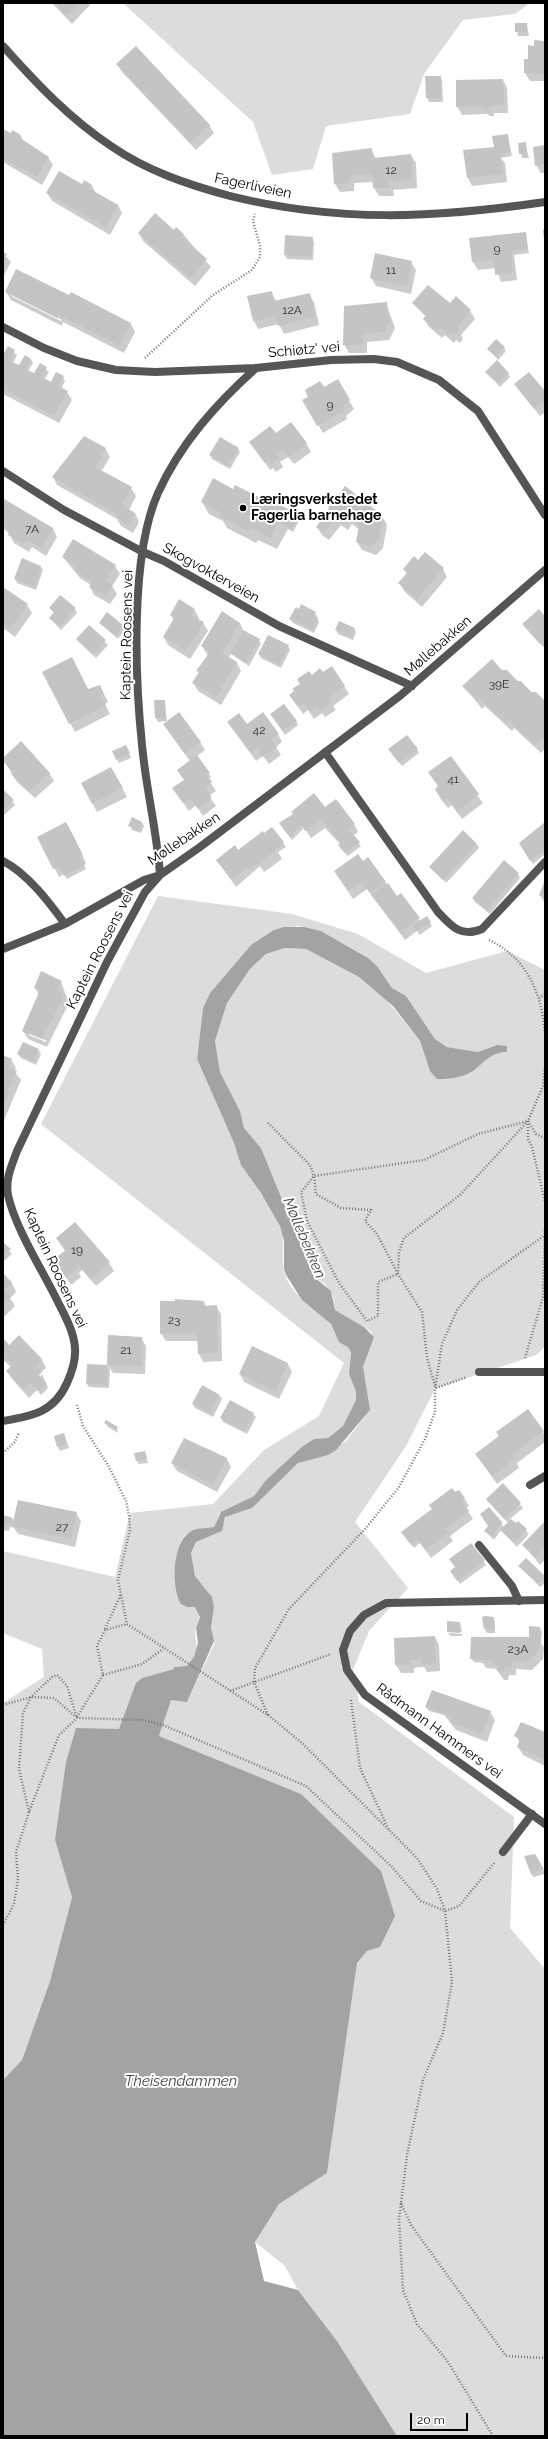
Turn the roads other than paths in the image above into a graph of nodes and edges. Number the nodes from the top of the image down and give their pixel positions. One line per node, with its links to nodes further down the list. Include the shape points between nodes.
1 (3, 46): 2 (street, Fagerliveien, via 47,96 79,123 112,147 144,165 186,183 257,202 303,210 386,217 436,215)
2 (545, 202)
3 (3, 327): 4 (street, Schiøtz' vei, via 77,361 116,370 136,372)
4 (256, 368): 6 (street, Schiøtz' vei, via 331,360 374,359 397,362 429,375 478,412); 7 (street, Kaptein Roosens vei, via 201,423 177,456 158,494)
5 (3, 471): 7 (street, Skogvokterveien, via 64,510)
6 (545, 515)
7 (143, 552): 9 (street, Skogvokterveien, via 164,561 278,626); 13 (street, Kaptein Roosens vei, via 137,638 138,697 142,746)
8 (545, 570): 9 (street, Møllebakken)
9 (412, 686): 10 (street, Møllebakken)
10 (325, 752): 12 (street, via 452,928 467,933 487,925); 13 (street, Møllebakken, via 200,847)
11 (3, 861): 14 (street, via 18,871)
12 (545, 862)
13 (160, 874): 14 (street, Møllebakken, via 144,880); 18 (street, Kaptein Roosens vei, via 145,892 107,962 8,1174 8,1194 15,1217 66,1317 75,1349 72,1372 61,1396 34,1415)
14 (65, 924): 15 (street, Møllebakken)
15 (3, 948)
16 (479, 1372): 17 (street)
17 (545, 1372)
18 (3, 1421)
19 (545, 1476): 20 (street)
20 (530, 1485)
21 (479, 1545): 23 (street, via 512,1586)
22 (545, 1600): 23 (street)
23 (519, 1601): 24 (street, Rådmann Hammers vei, via 386,1603 364,1615 350,1631 343,1650 347,1670 365,1694)
24 (532, 1814): 25 (street, Rådmann Hammers vei); 26 (street)
25 (545, 1824)
26 (503, 1852)

